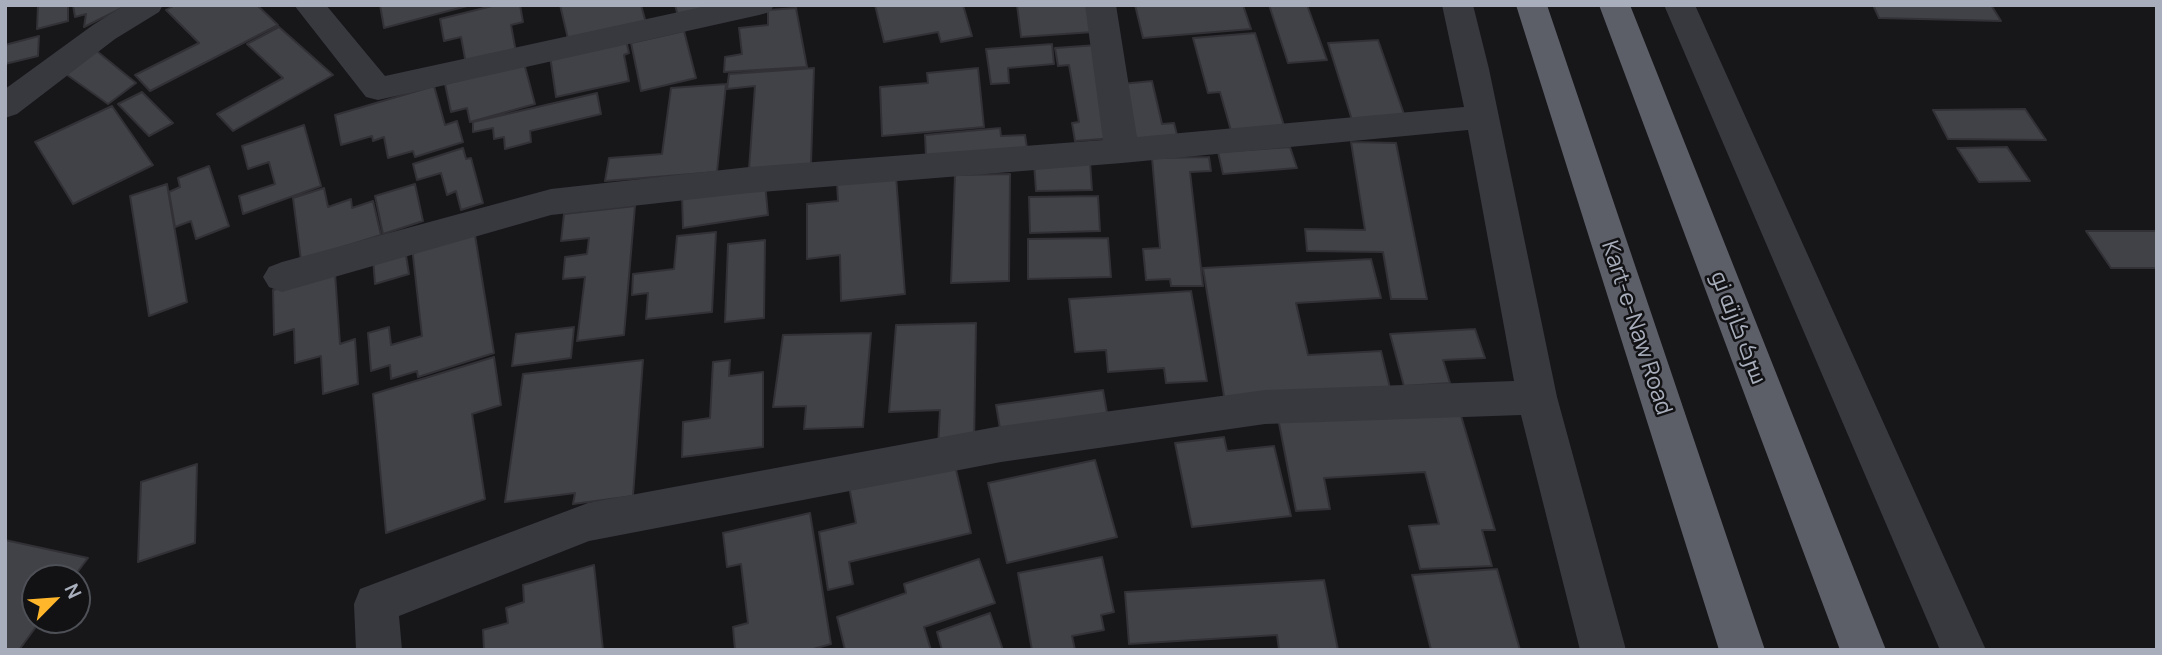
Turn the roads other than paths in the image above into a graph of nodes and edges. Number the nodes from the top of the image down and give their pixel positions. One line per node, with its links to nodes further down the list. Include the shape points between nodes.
1 (148, 5): 9 (street)
2 (309, 5): 3 (street, via 378,89)
3 (759, 5)
4 (1100, 5): 11 (street)
5 (1457, 5): 10 (street)
6 (1531, 5): 16 (highway, Kart-e-Naw Road)
7 (1614, 5): 17 (highway, سرک کارته نو)
8 (1679, 5): 18 (street)
9 (5, 106)
10 (1482, 117): 11 (street); 13 (street)
11 (1122, 150): 12 (street, via 749,180 551,202)
12 (282, 277)
13 (1537, 397): 14 (street, via 1265,407 1001,443 588,522 376,604); 15 (street)
14 (379, 650)
15 (1602, 650)
16 (1742, 650)
17 (1863, 650)
18 (1963, 650)

